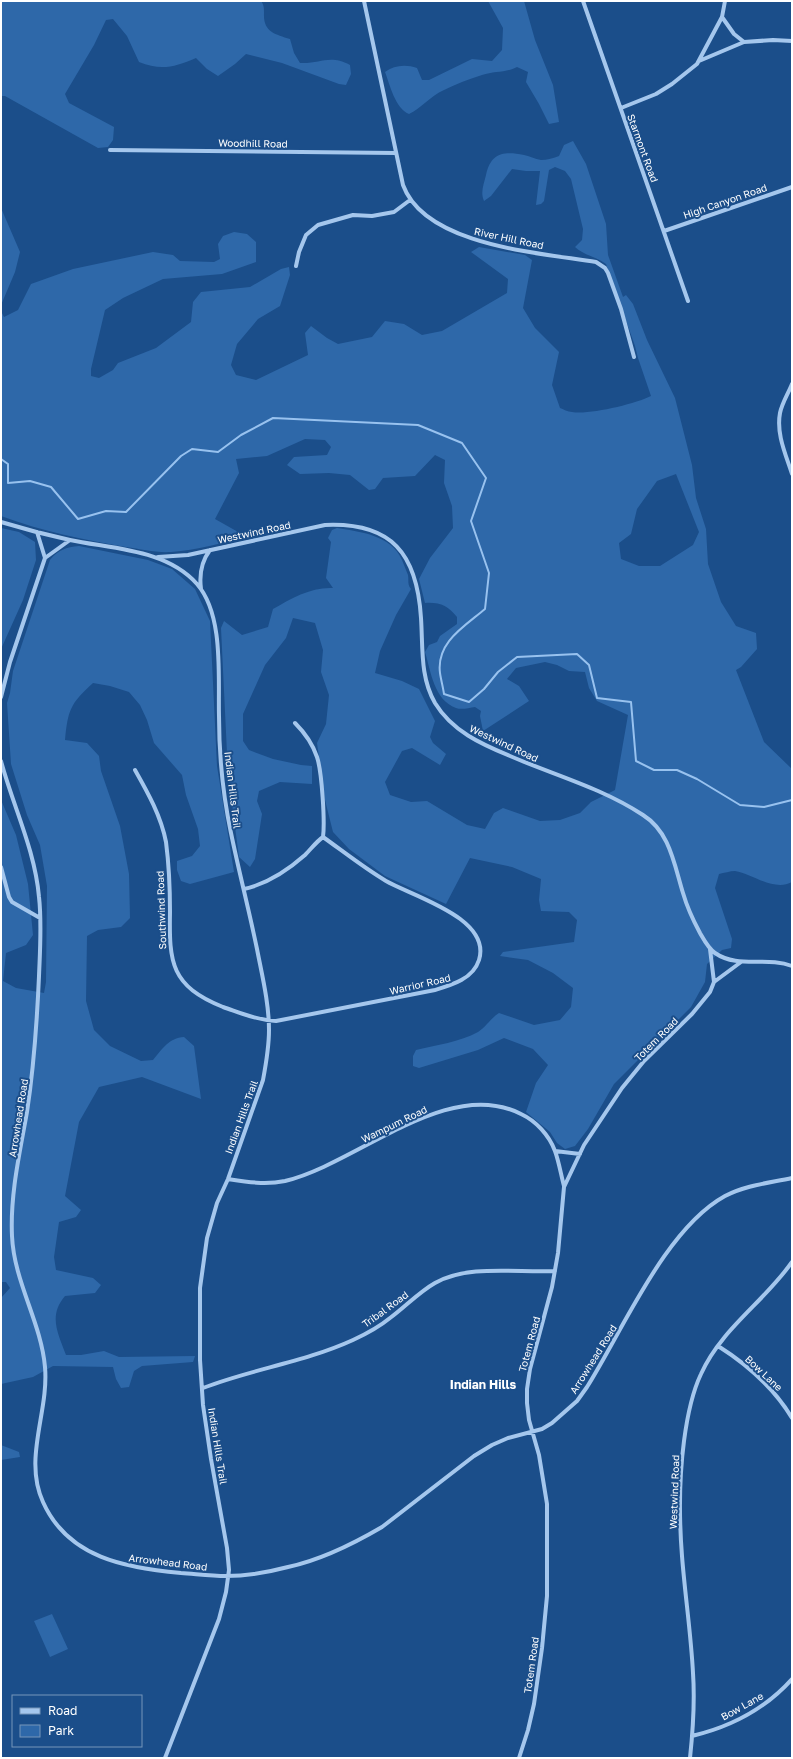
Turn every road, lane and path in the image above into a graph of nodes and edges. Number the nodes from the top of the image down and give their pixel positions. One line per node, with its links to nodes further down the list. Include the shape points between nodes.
1 (364, 1): 10 (street, River Hill Road)
2 (583, 1): 8 (street, Starmont Road)
3 (725, 1): 4 (street)
4 (722, 17): 6 (street, via 734,34); 7 (street)
5 (792, 41): 6 (street)
6 (744, 42): 7 (street)
7 (699, 61): 8 (street, via 656,94)
8 (621, 108): 13 (street, Starmont Road)
9 (110, 150): 10 (street, Woodhill Road)
10 (396, 153): 12 (street, River Hill Road, via 403,185)
11 (792, 187): 13 (street, High Canyon Road)
12 (410, 200): 14 (street, via 394,212 372,216 353,215 318,225 306,234); 16 (street, River Hill Road, via 445,228 462,236 500,246 596,262 601,265 608,273 621,309)
13 (664, 231): 15 (street, Starmont Road)
14 (296, 266)
15 (688, 301)
16 (634, 357)
17 (792, 384): 18 (street, via 781,407 779,429)
18 (792, 474)
19 (1, 522): 20 (street, Indian Hills Trail)
20 (37, 532): 21 (street, Indian Hills Trail); 24 (street)
21 (70, 540): 23 (street, Indian Hills Trail); 24 (street)
22 (210, 550): 23 (street, Westwind Road); 25 (street, Westwind Road, via 201,567); 34 (street, Westwind Road, via 325,525 360,527 386,538 402,552 413,574 420,602 424,672 430,694 441,711 457,728 478,742 616,800 640,813 655,825 669,848 690,913)
23 (156, 557): 25 (street, Indian Hills Trail, via 184,572)
24 (45, 558): 26 (street)
25 (201, 589): 32 (street, Indian Hills Trail, via 212,613 216,632 222,778)
26 (1, 697)
27 (295, 723): 30 (street, via 315,751 318,762)
28 (1, 760): 33 (street, Arrowhead Road, via 36,874)
29 (135, 770): 38 (street, Southwind Road, via 152,801 164,835 169,872 170,953 175,970 187,986 202,997 254,1019)
30 (323, 837): 32 (street, via 300,859 279,874); 38 (street, Warrior Road, via 387,882 460,918 476,938 480,950 479,959 468,975 452,986)
31 (1, 867): 33 (street, via 12,902)
32 (244, 889): 38 (street, Indian Hills Trail, via 260,965)
33 (40, 918): 50 (street, Arrowhead Road, via 34,1067 16,1181 12,1233 16,1264 38,1331 45,1370 36,1446 38,1488 44,1504 60,1528 80,1546 95,1555 137,1568)
34 (710, 949): 35 (street, via 716,954); 37 (street)
35 (741, 962): 36 (street, via 777,962); 37 (street, Totem Road)
36 (792, 966)
37 (714, 982): 40 (street, Totem Road, via 701,1005 644,1061 622,1088)
38 (268, 1021): 42 (street, Indian Hills Trail, via 263,1080)
39 (555, 1151): 40 (street); 42 (street, Wampum Road, via 539,1126 522,1114 501,1107 473,1105 439,1111 418,1119 338,1160 296,1178 264,1183); 43 (street, Wampum Road)
40 (580, 1154): 43 (street, Totem Road)
41 (792, 1178): 49 (street, Arrowhead Road, via 758,1184 733,1192 712,1204 691,1222 664,1257 587,1388 562,1415)
42 (228, 1179): 47 (street, Indian Hills Trail, via 217,1203 202,1262 199,1314)
43 (564, 1187): 45 (street, Totem Road)
44 (792, 1262): 46 (street, Westwind Road, via 781,1278)
45 (555, 1271): 47 (street, Tribal Road, via 479,1272 455,1275 434,1284 390,1318 354,1340); 49 (street, Totem Road, via 527,1389)
46 (718, 1346): 48 (street, Bow Lane, via 761,1379); 52 (street, Westwind Road, via 709,1358 695,1389 682,1455 680,1524 693,1674)
47 (203, 1388): 50 (street, Indian Hills Trail, via 208,1442 227,1548)
48 (792, 1418)
49 (533, 1432): 50 (street, Arrowhead Road, via 508,1438 474,1456 382,1527 346,1546 305,1563); 54 (street, Totem Road, via 547,1504 547,1596 534,1704)
50 (228, 1576): 53 (street, Indian Hills Trail, via 218,1619)
51 (792, 1679): 52 (street, Bow Lane, via 767,1703 750,1714 714,1730)
52 (692, 1736): 55 (street, Westwind Road)
53 (165, 1758)
54 (519, 1758)
55 (690, 1758)

